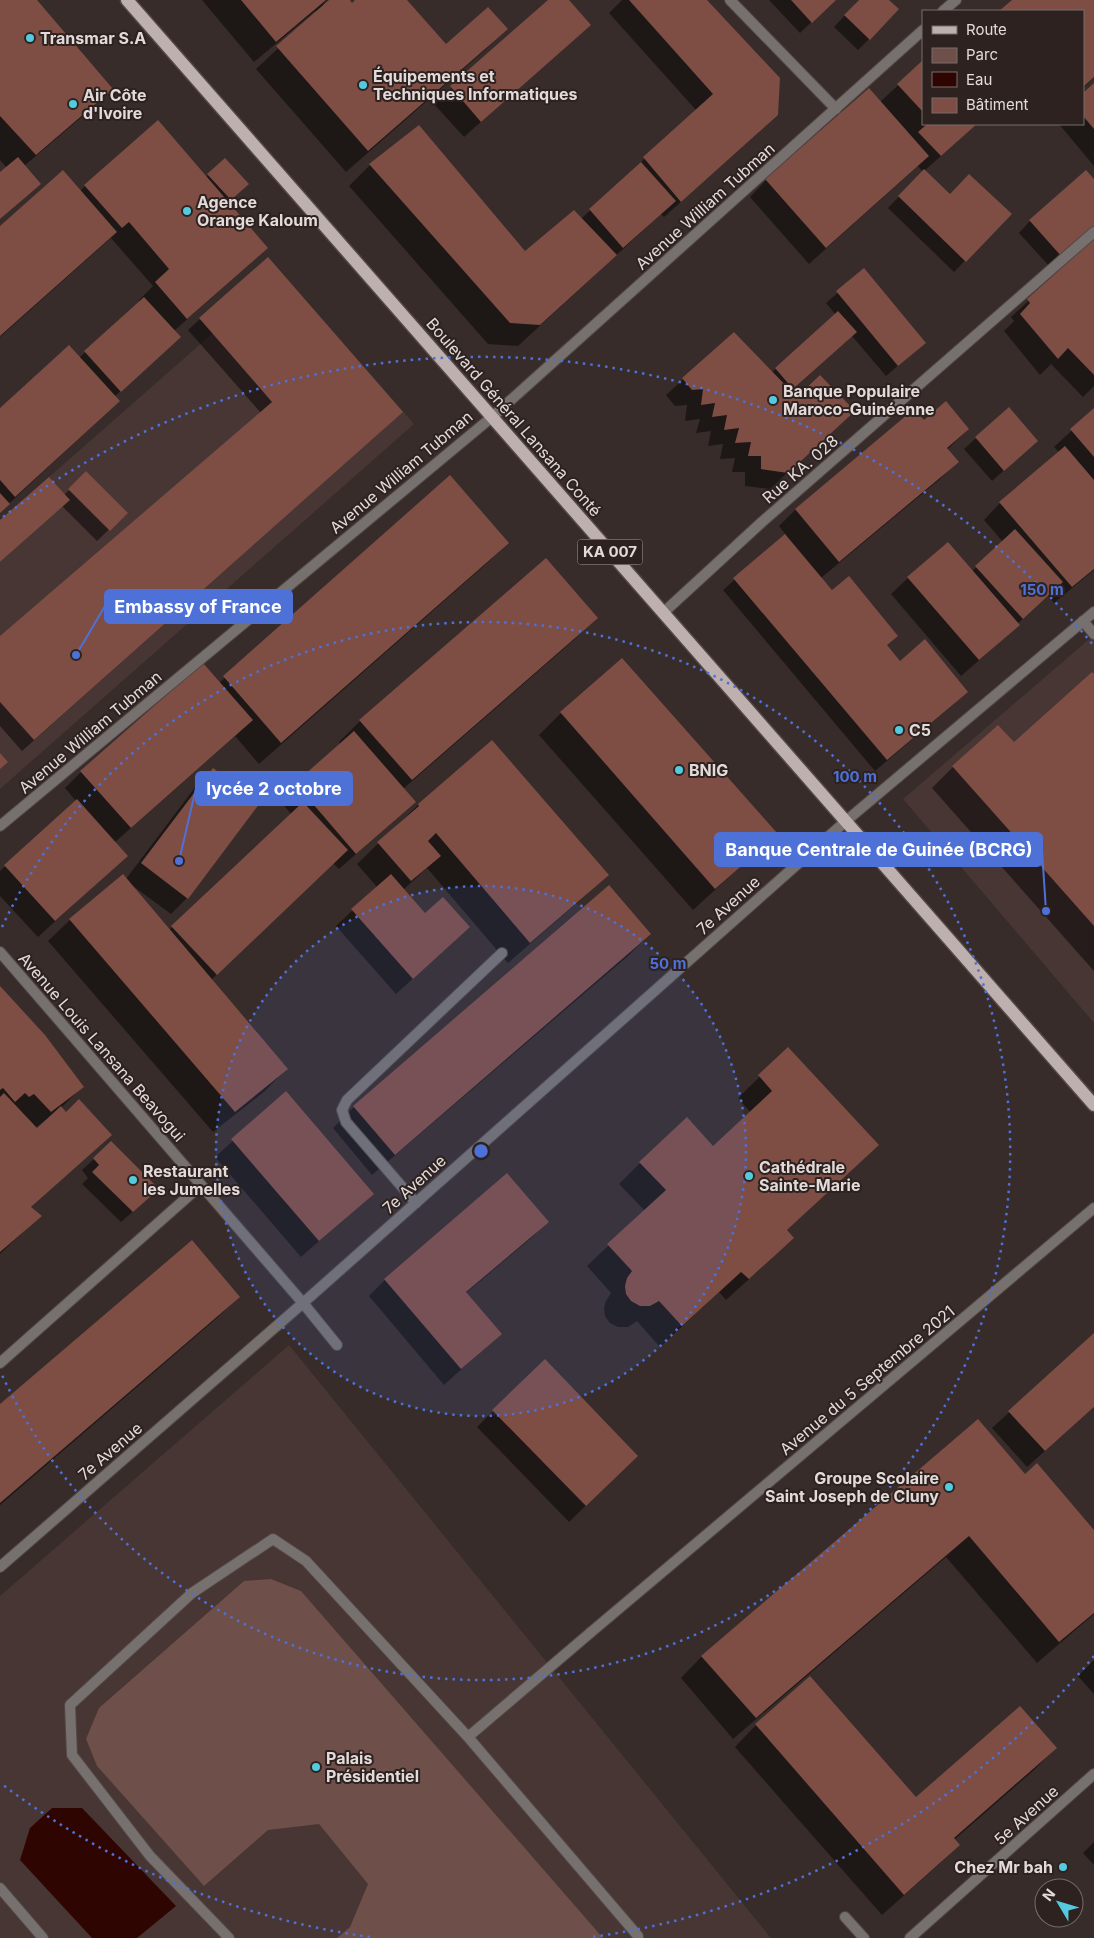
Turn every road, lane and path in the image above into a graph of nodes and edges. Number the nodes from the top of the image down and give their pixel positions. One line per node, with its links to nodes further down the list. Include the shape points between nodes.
1 (126, 0): 8 (main road, Boulevard Général Lansana Conté / KA 007)
2 (730, 0): 6 (street)
3 (956, 0): 4 (street)
4 (944, 10)
5 (922, 31): 6 (street, Avenue William Tubman)
6 (836, 109): 8 (street, Avenue William Tubman)
7 (1094, 232): 10 (street, Rue KA. 028, via 762,522)
8 (492, 416): 10 (main road, Boulevard Général Lansana Conté / KA 007); 14 (street, Avenue William Tubman)
9 (1094, 612): 11 (street, 7e Avenue)
10 (664, 613): 13 (main road, Boulevard Général Lansana Conté / KA 007)
11 (1083, 621): 12 (street); 13 (street, 7e Avenue)
12 (1094, 634)
13 (846, 821): 17 (main road, Boulevard Général Lansana Conté / KA 007); 19 (street, 7e Avenue)
14 (0, 826)
15 (0, 952): 18 (street, Avenue Louis Lansana Beavogui)
16 (502, 953): 19 (street, via 347,1100 342,1110 346,1122)
17 (1094, 1105)
18 (201, 1185): 21 (street, Avenue Louis Lansana Beavogui); 23 (street)
19 (416, 1203): 21 (street, 7e Avenue)
20 (1094, 1208): 25 (street, Avenue du 5 Septembre 2021)
21 (303, 1303): 22 (street, Avenue Louis Lansana Beavogui); 24 (street, 7e Avenue)
22 (337, 1345)
23 (0, 1363)
24 (0, 1567)
25 (468, 1737): 30 (street, via 306,1561 273,1539 192,1593 70,1705 72,1755 150,1856); 31 (street)
26 (1094, 1774): 33 (street, 5e Avenue)
27 (0, 1888): 29 (street)
28 (845, 1917): 32 (street)
29 (43, 1938)
30 (228, 1938)
31 (638, 1938)
32 (864, 1938)
33 (910, 1938)

